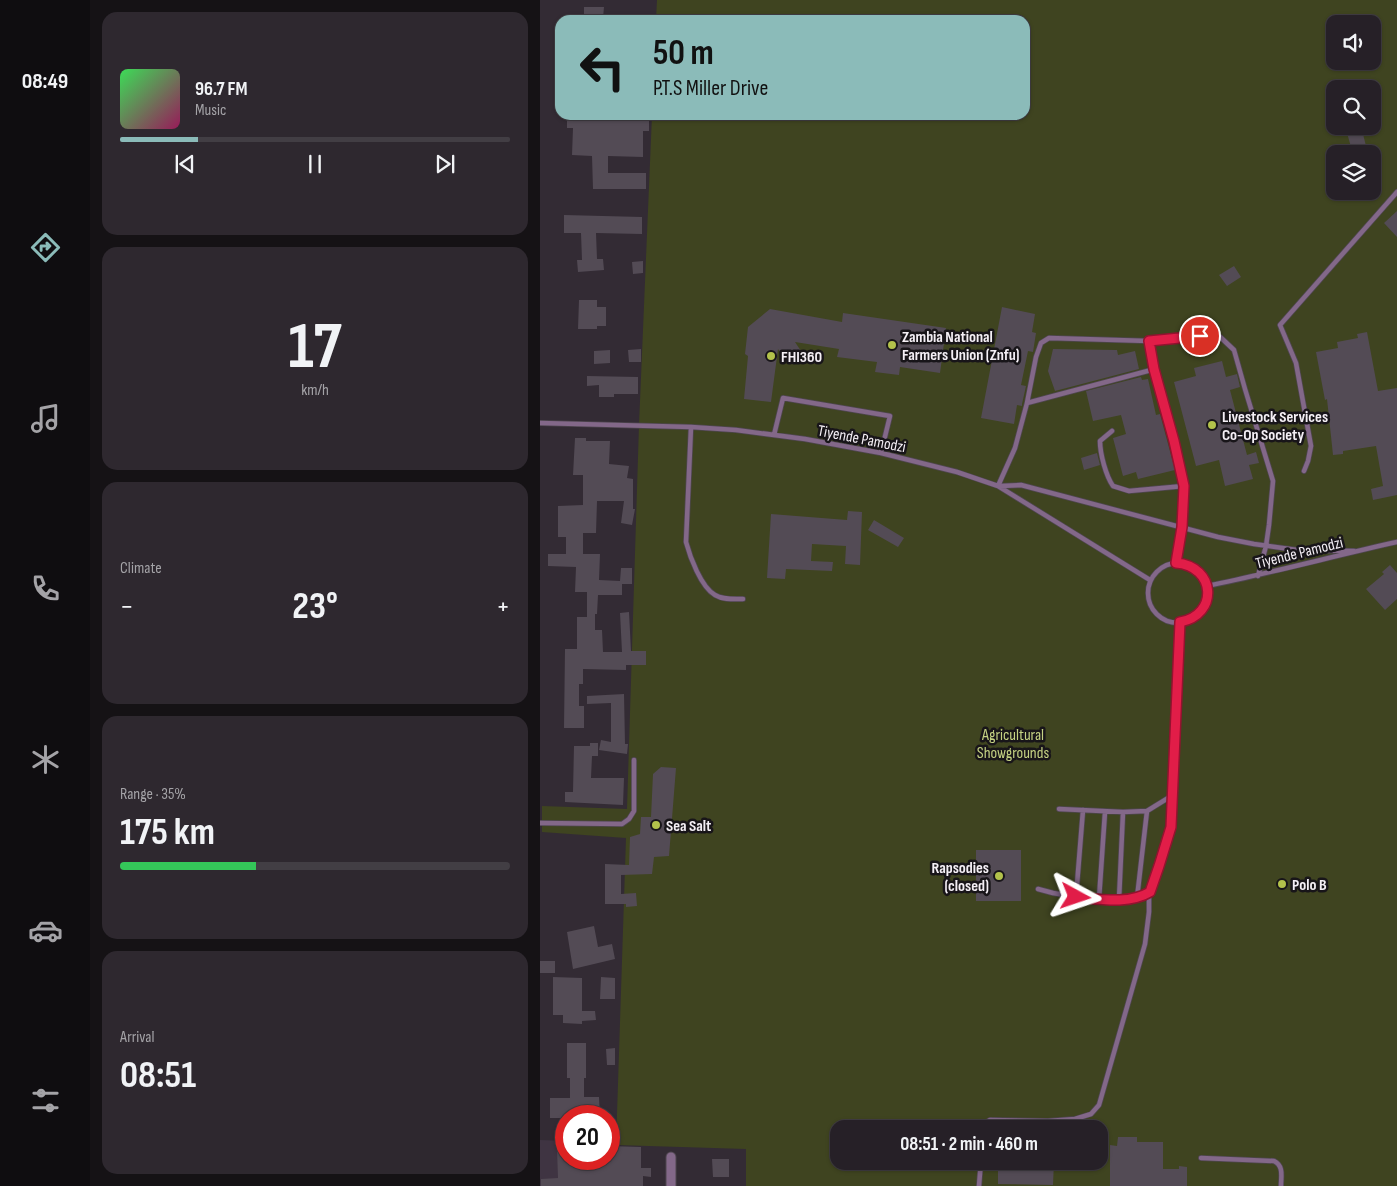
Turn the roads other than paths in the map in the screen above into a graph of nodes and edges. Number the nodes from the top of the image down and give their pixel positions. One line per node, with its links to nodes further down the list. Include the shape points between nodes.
1 (1397, 193): 10 (lane, via 1280,325 1296,363 1311,446)
2 (1149, 341): 3 (lane); 4 (lane, via 1049,338 1041,343 1036,357); 15 (lane, via 1217,334 1234,350 1273,480)
3 (1154, 369): 4 (lane); 12 (lane)
4 (1027, 403): 11 (lane, via 1015,448)
5 (540, 423): 6 (lane, Tiyende Pamodzi)
6 (691, 426): 8 (lane, Tiyende Pamodzi); 21 (lane, via 686,542 690,557 699,576 715,596)
7 (1112, 431): 12 (lane, via 1100,441 1100,449 1114,486 1129,491)
8 (774, 434): 9 (lane, Tiyende Pamodzi); 9 (lane, via 783,398 793,399 890,416)
9 (881, 452): 11 (lane, Tiyende Pamodzi)
10 (1304, 471)
11 (998, 486): 13 (lane, via 1021,485); 19 (lane, Tiyende Pamodzi)
12 (1184, 486): 13 (lane)
13 (1182, 527): 15 (lane); 17 (lane)
14 (1397, 542): 16 (lane, Tiyende Pamodzi)
15 (1266, 546): 16 (lane); 18 (lane)
16 (1354, 551): 18 (lane, Tiyende Pamodzi)
17 (1176, 563): 19 (lane, via 1163,566); 20 (lane, via 1195,569)
18 (1258, 576): 20 (lane, Tiyende Pamodzi)
19 (1150, 580): 22 (lane, via 1148,598 1153,610 1162,618)
20 (1207, 586): 22 (lane, via 1202,610)
21 (743, 599)
22 (1180, 622): 24 (lane)
23 (634, 760): 30 (lane, via 634,810 622,824)
24 (1173, 795): 27 (lane); 32 (lane, via 1171,827)
25 (1059, 809): 26 (lane)
26 (1083, 810): 28 (lane); 33 (lane)
27 (1147, 811): 29 (lane); 34 (lane)
28 (1105, 812): 29 (lane); 35 (lane)
29 (1123, 812): 36 (lane)
30 (540, 824)
31 (1038, 889): 33 (lane)
32 (1150, 892): 34 (lane); 37 (lane, via 1145,944 1099,1105 1092,1114)
33 (1076, 897): 35 (lane)
34 (1137, 898): 36 (lane)
35 (1099, 899): 36 (lane)
36 (1119, 900)
37 (1062, 1120)
38 (671, 1157): 41 (street)
39 (1201, 1158): 43 (lane, via 1274,1161 1281,1169)
40 (980, 1170): 42 (lane)
41 (671, 1186)
42 (979, 1186)
43 (1281, 1186)

